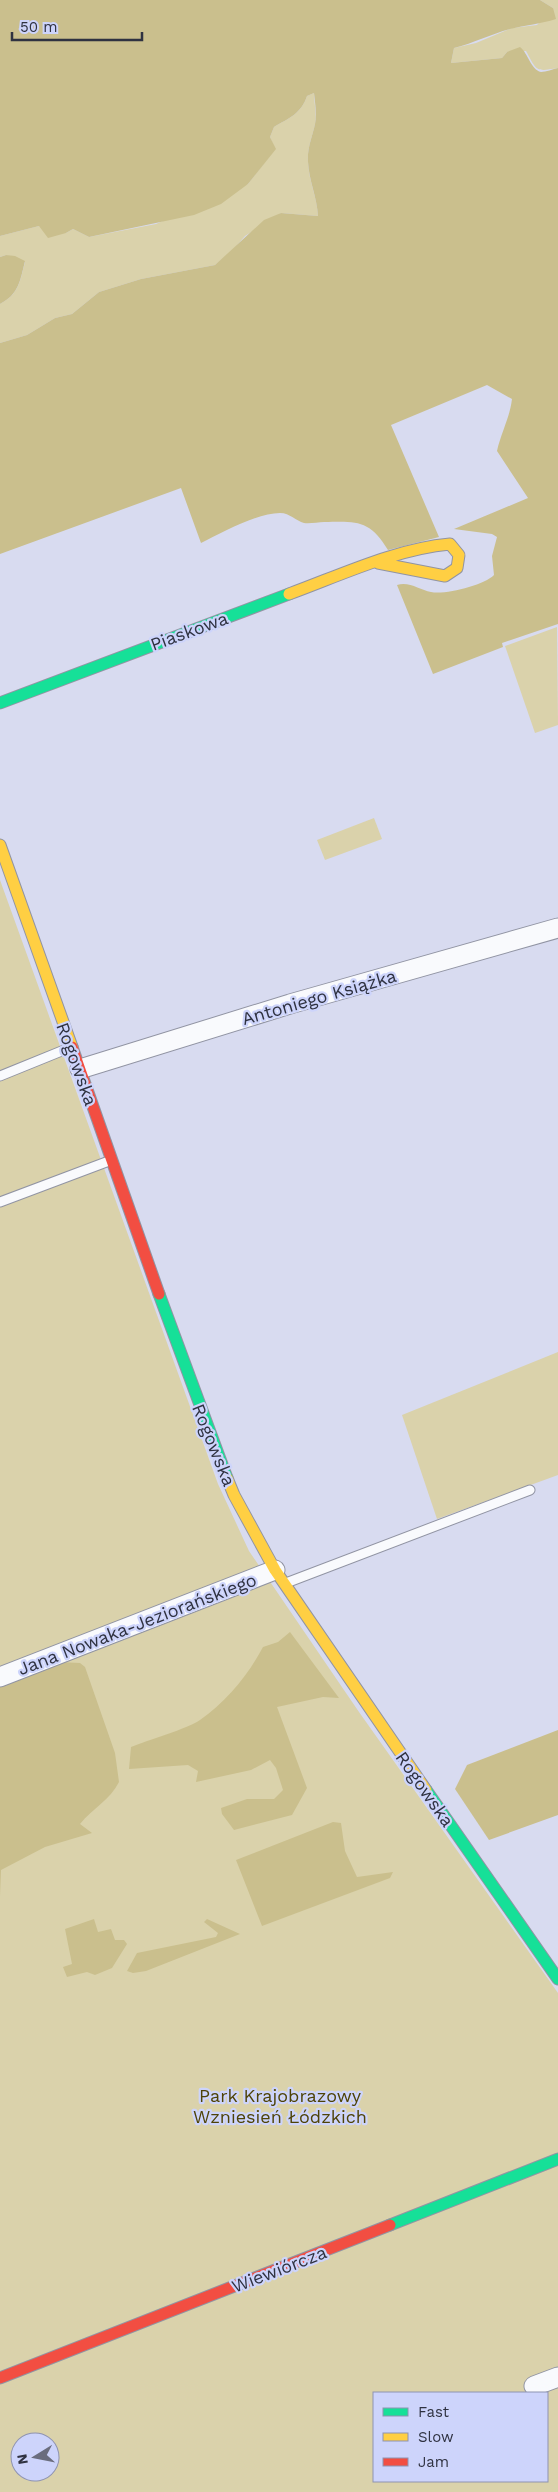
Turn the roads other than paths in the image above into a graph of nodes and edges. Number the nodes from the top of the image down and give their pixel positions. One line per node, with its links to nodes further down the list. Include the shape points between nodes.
1 (378, 563): 1 (street, Piaskowa, via 445,576 457,568 460,555 450,544 442,544); 2 (street, Piaskowa)
2 (0, 703)
3 (0, 845): 4 (street, Rogowska)
4 (3, 861): 6 (street, Rogowska)
5 (558, 928): 7 (street, Antoniego Książka, via 290,1004)
6 (72, 1047): 7 (street, Rogowska); 8 (lane)
7 (80, 1069): 9 (street, Rogowska)
8 (0, 1076)
9 (112, 1160): 10 (lane); 12 (street, Rogowska, via 201,1413 234,1495)
10 (0, 1202)
11 (530, 1490): 12 (lane)
12 (279, 1577): 13 (street, Jana Nowaka-Jeziorańskiego); 14 (street, Rogowska)
13 (0, 1677)
14 (558, 1979)
15 (558, 2159): 17 (street, Wiewiórcza)
16 (558, 2377): 18 (street)
17 (0, 2378)
18 (534, 2386)

